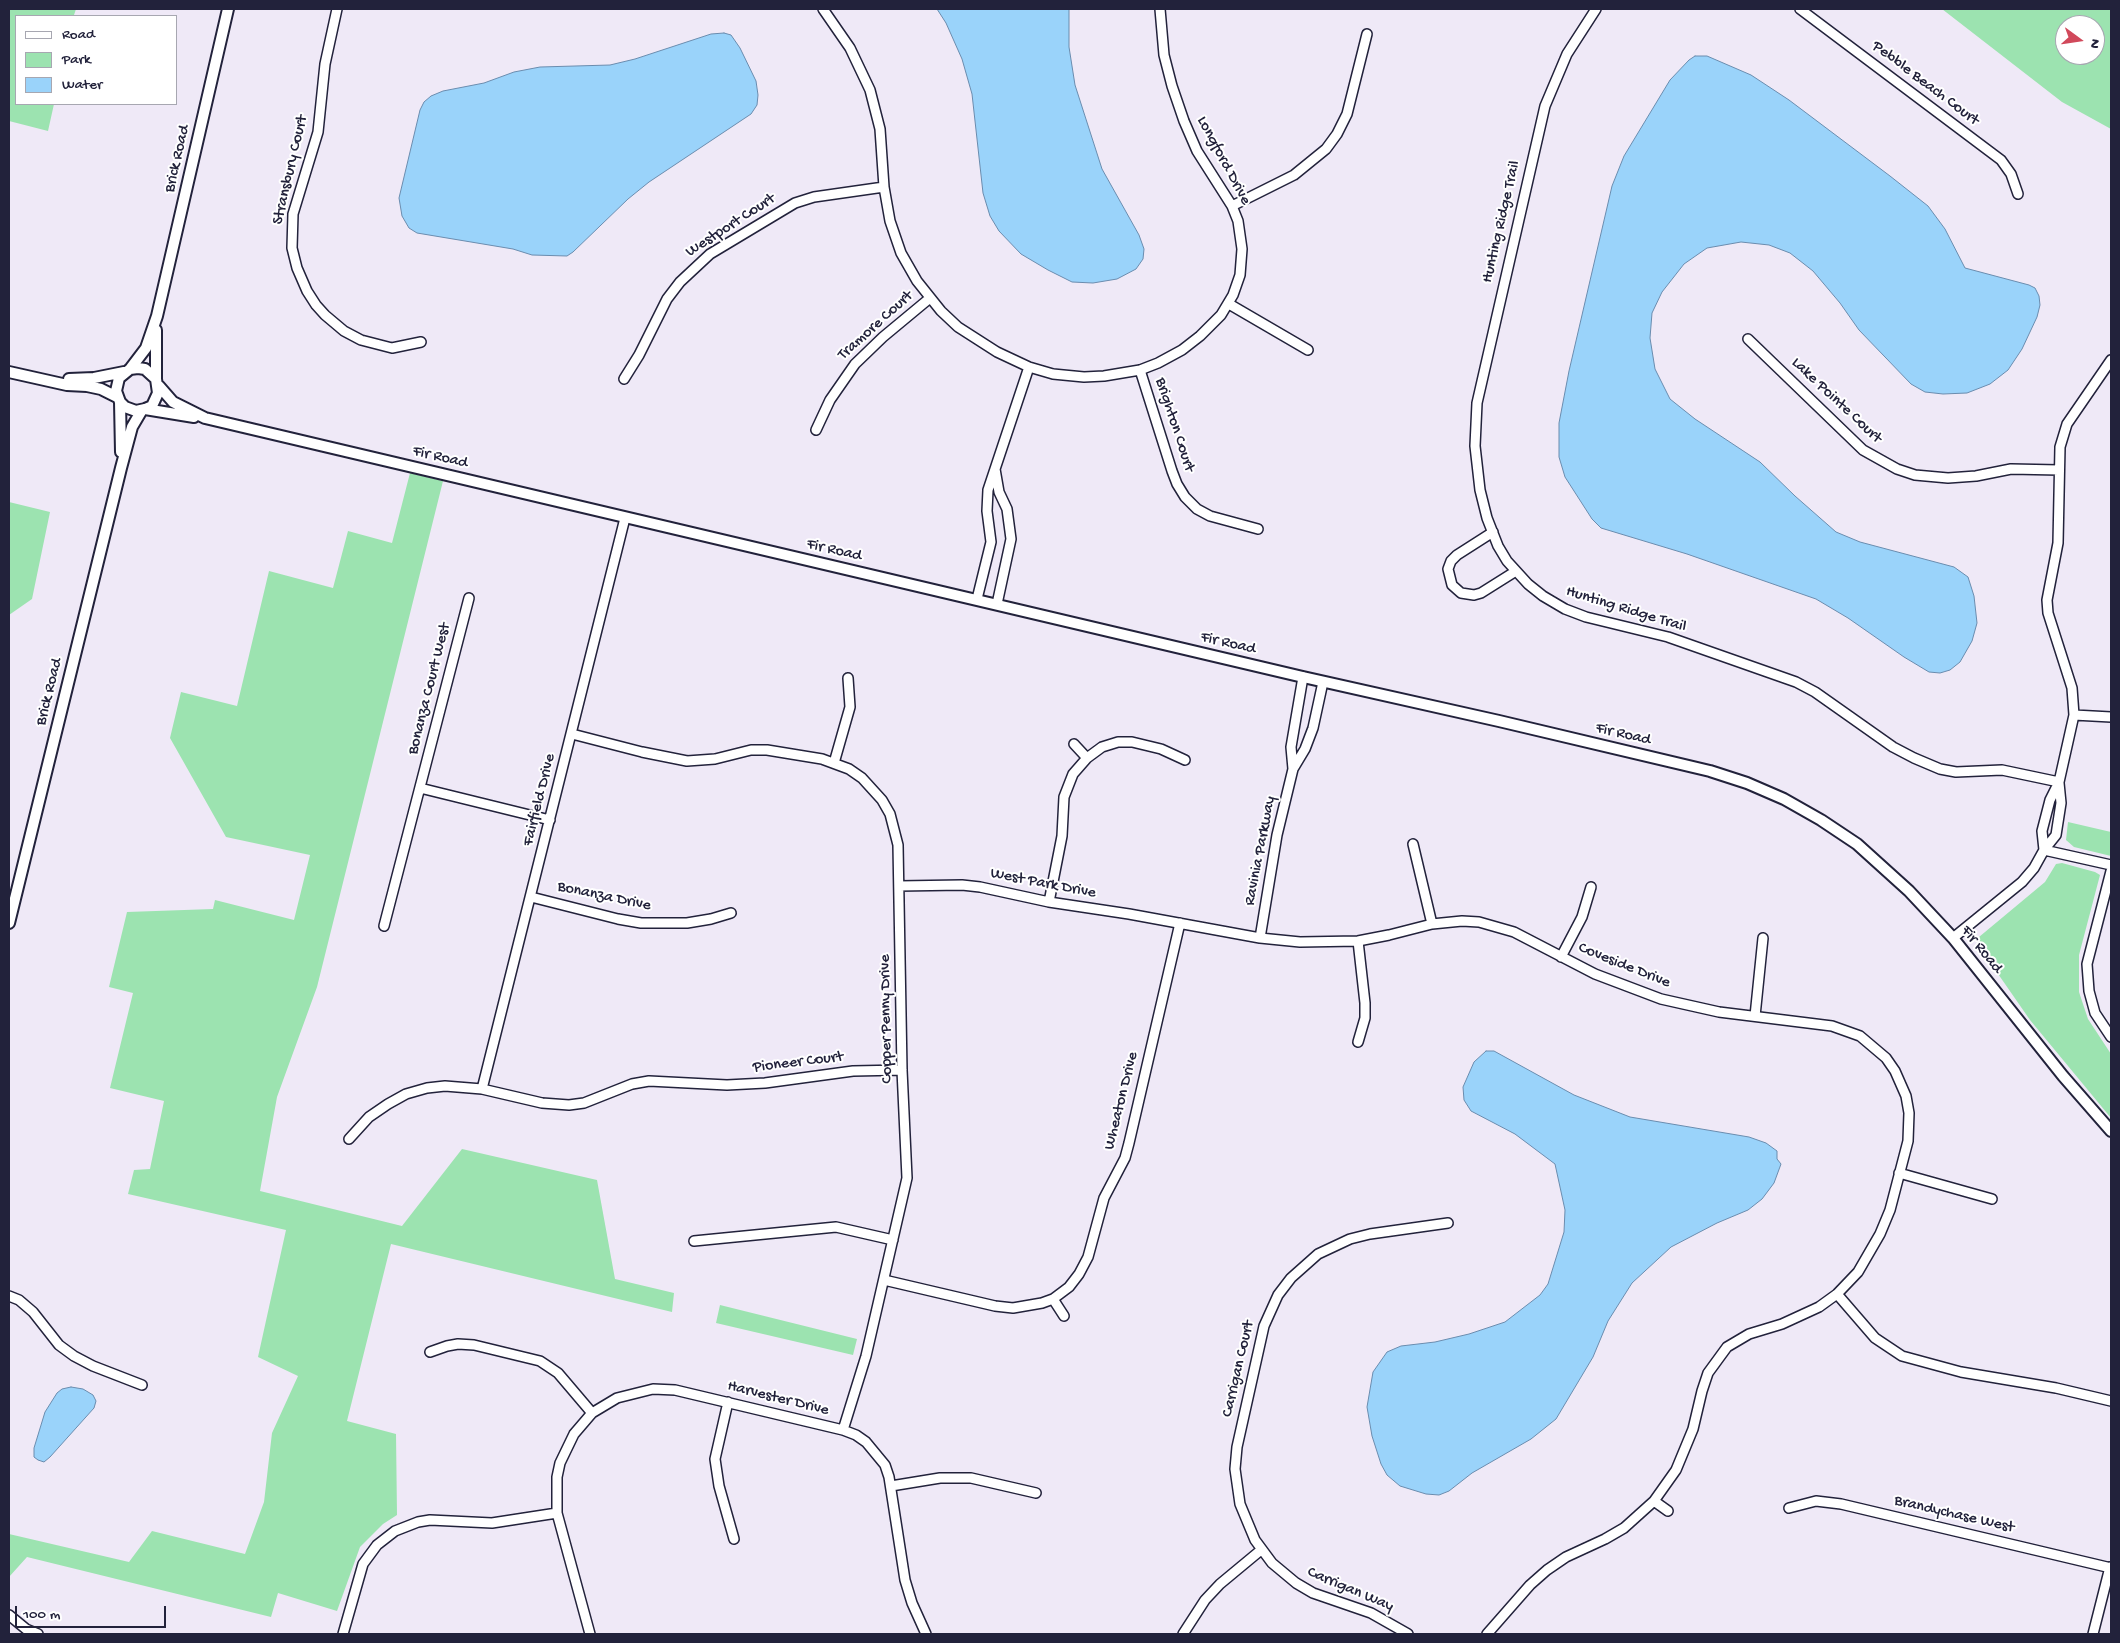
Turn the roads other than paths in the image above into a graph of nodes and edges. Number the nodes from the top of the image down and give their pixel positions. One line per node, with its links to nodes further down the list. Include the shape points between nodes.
1 (228, 9): 13 (street, Brick Road)
2 (337, 9): 15 (street, Stransbury Court, via 325,64 318,132 293,214 292,248 296,268 316,305 344,331 361,340 392,348)
3 (823, 9): 8 (street, Longford Drive, via 850,48 871,96 880,128)
4 (1160, 9): 10 (street, Longford Drive, via 1164,55 1179,108 1197,150)
5 (1596, 9): 34 (street, Hunting Ridge Trail, via 1567,54 1545,106 1483,373 1476,419 1476,446 1480,490)
6 (1800, 9): 9 (street, Pebble Beach Court, via 2001,160 2011,174)
7 (1367, 34): 10 (street, via 1347,114 1326,149 1294,175)
8 (884, 187): 11 (street, Longford Drive, via 898,245); 22 (street, Westport Court, via 814,197 796,203 710,254 686,275 667,299)
9 (2018, 194)
10 (1232, 206): 12 (street, Longford Drive, via 1242,249 1240,275)
11 (930, 298): 18 (street, Longford Drive, via 958,327 976,340); 28 (street, Tramore Court, via 855,364 830,400)
12 (1229, 304): 16 (street); 19 (street, Longford Drive, via 1211,327 1182,350)
13 (157, 316): 20 (street, Brick Road, via 146,348); 24 (street, Brick Road)
14 (1748, 339): 31 (street, Lake Pointe Court, via 1863,450 1897,469 1948,478 2011,469)
15 (421, 342)
16 (1308, 350)
17 (2111, 360): 31 (street, via 2067,424 2060,447)
18 (1029, 367): 19 (street, Longford Drive, via 1053,374 1084,377); 30 (street)
19 (1140, 370): 33 (street, Brighton Court, via 1172,471 1185,497 1210,516)
20 (127, 371): 23 (street, via 94,378); 24 (street, via 145,369); 25 (street, via 117,384)
21 (9, 372): 23 (street)
22 (624, 379)
23 (45, 380): 25 (street, via 101,389)
24 (157, 382): 26 (street, via 156,400); 27 (street, Fir Road, via 173,402)
25 (119, 400): 26 (street, via 130,410); 29 (street, Brick Road)
26 (144, 410): 27 (street, Fir Road); 29 (street, Brick Road, via 132,427)
27 (205, 418): 32 (street, Fir Road)
28 (816, 430)
29 (121, 468): 62 (street, Brick Road)
30 (995, 469): 37 (street, via 988,490 990,550); 38 (street, via 1007,509 1010,539)
31 (2059, 470): 42 (street, via 2058,543 2047,600 2048,613 2072,688)
32 (626, 518): 37 (street, Fir Road); 44 (street, Fairfield Drive)
33 (1258, 529)
34 (1493, 532): 35 (street, Hunting Ridge Trail); 35 (street, via 1451,561 1448,569 1452,585 1461,593 1474,595)
35 (1516, 572): 50 (street, Hunting Ridge Trail, via 1542,596 1565,609 1668,637 1796,682 1832,703 1893,747 1923,762 1956,772 2002,770)
36 (468, 598): 51 (street, Bonanza Court West)
37 (977, 599): 38 (street, Fir Road)
38 (997, 604): 39 (street, Fir Road)
39 (1303, 677): 41 (street, Fir Road); 49 (street, via 1291,747)
40 (848, 678): 48 (street, via 850,707)
41 (1323, 682): 49 (street, via 1313,728); 68 (street, Fir Road, via 1700,769 1747,783 1784,799 1857,844 1909,891)
42 (2074, 715): 43 (street); 50 (street)
43 (2111, 717)
44 (572, 734): 48 (street, Copper Penny Drive, via 687,761 757,750); 52 (street, Fairfield Drive)
45 (1074, 744): 46 (street)
46 (1087, 758): 47 (street, via 1102,747 1132,742 1161,749); 60 (street, via 1073,774 1064,796 1062,836)
47 (1185, 760)
48 (834, 762): 57 (street, Copper Penny Drive, via 862,778 882,800 895,828)
49 (1293, 769): 66 (street, Ravinia Parkway, via 1277,835)
50 (2059, 782): 54 (street, via 2050,800 2042,832); 54 (street, via 2061,803 2056,835)
51 (420, 788): 52 (street); 65 (street, Bonanza Court West)
52 (550, 820): 59 (street, Fairfield Drive)
53 (1413, 844): 64 (street)
54 (2044, 850): 55 (street); 68 (street, via 2022,882)
55 (2111, 865)
56 (2111, 871): 72 (street, via 2087,964 2088,991 2094,1012)
57 (899, 886): 60 (street, West Park Drive, via 971,886); 74 (street, Copper Penny Drive)
58 (1591, 886): 70 (street, via 1582,916)
59 (531, 896): 61 (street, Bonanza Drive, via 641,923 687,923); 75 (street, Fairfield Drive)
60 (1049, 902): 63 (street, West Park Drive)
61 (731, 913)
62 (9, 923)
63 (1180, 923): 66 (street, Coveside Drive); 86 (street, Wheaton Drive, via 1125,1158 1104,1198 1088,1257 1069,1287)
64 (1432, 924): 69 (street, Coveside Drive); 70 (street, Coveside Drive, via 1462,921 1495,925)
65 (384, 926)
66 (1260, 938): 69 (street, Coveside Drive, via 1300,942)
67 (1763, 938): 71 (street)
68 (1953, 938): 76 (street, Fir Road)
69 (1358, 941): 73 (street, via 1365,1003)
70 (1560, 956): 71 (street, Coveside Drive, via 1595,974 1660,999)
71 (1755, 1016): 78 (street, Coveside Drive, via 1845,1029 1860,1036 1886,1058 1902,1083 1909,1113 1908,1141)
72 (2111, 1037)
73 (1358, 1042)
74 (902, 1070): 75 (street, Pioneer Court, via 853,1071 765,1084 649,1081 569,1105 542,1103); 81 (street, Copper Penny Drive, via 907,1178)
75 (482, 1089): 77 (street, Pioneer Court, via 445,1086 406,1094 369,1117)
76 (2111, 1131)
77 (349, 1139)
78 (1899, 1173): 79 (street); 84 (street, Coveside Drive, via 1890,1210 1869,1256)
79 (1992, 1199)
80 (1448, 1223): 101 (street, Carrigan Court, via 1350,1239 1318,1254 1304,1265 1271,1309 1264,1326 1235,1469 1240,1504)
81 (893, 1240): 82 (street, via 836,1227); 83 (street, Copper Penny Drive)
82 (694, 1241)
83 (884, 1280): 86 (street, via 995,1306 1028,1306); 93 (street, Copper Penny Drive, via 866,1356)
84 (1837, 1294): 90 (street, via 1875,1338 1902,1356 1961,1372); 96 (street, Coveside Drive, via 1801,1317 1750,1334 1727,1347 1708,1373 1688,1443 1676,1470)
85 (9, 1296): 89 (street, via 33,1312 59,1345 74,1356)
86 (1053, 1299): 87 (street)
87 (1064, 1316)
88 (430, 1352): 92 (street, via 458,1344 474,1345 540,1361 558,1373)
89 (142, 1385)
90 (2111, 1401)
91 (728, 1402): 92 (street, Harvester Drive, via 675,1390 653,1389 617,1398); 93 (street, Harvester Drive); 100 (street, via 715,1458 719,1486)
92 (592, 1414): 99 (street, Harvester Drive, via 574,1434 560,1463 556,1477)
93 (843, 1430): 94 (street, Harvester Drive, via 861,1438 877,1453 885,1465)
94 (891, 1486): 95 (street, via 940,1478 971,1478); 107 (street, Harvester Drive, via 905,1580)
95 (1036, 1492)
96 (1654, 1501): 98 (street); 110 (street, Coveside Drive, via 1624,1528 1547,1570 1530,1584)
97 (1789, 1508): 102 (street, Brandychase West, via 1816,1501 1841,1504)
98 (1668, 1512)
99 (557, 1513): 105 (street, via 492,1524 430,1520 395,1531 377,1545 363,1564); 106 (street, Harvester Drive)
100 (734, 1538)
101 (1261, 1550): 108 (street, via 1205,1600); 109 (street, Carrigan Way, via 1296,1583 1329,1600 1371,1613)
102 (2110, 1567): 111 (street)
103 (9, 1615): 104 (street)
104 (38, 1634)
105 (343, 1634)
106 (590, 1634)
107 (926, 1634)
108 (1183, 1634)
109 (1408, 1634)
110 (1487, 1634)
111 (2093, 1634)

